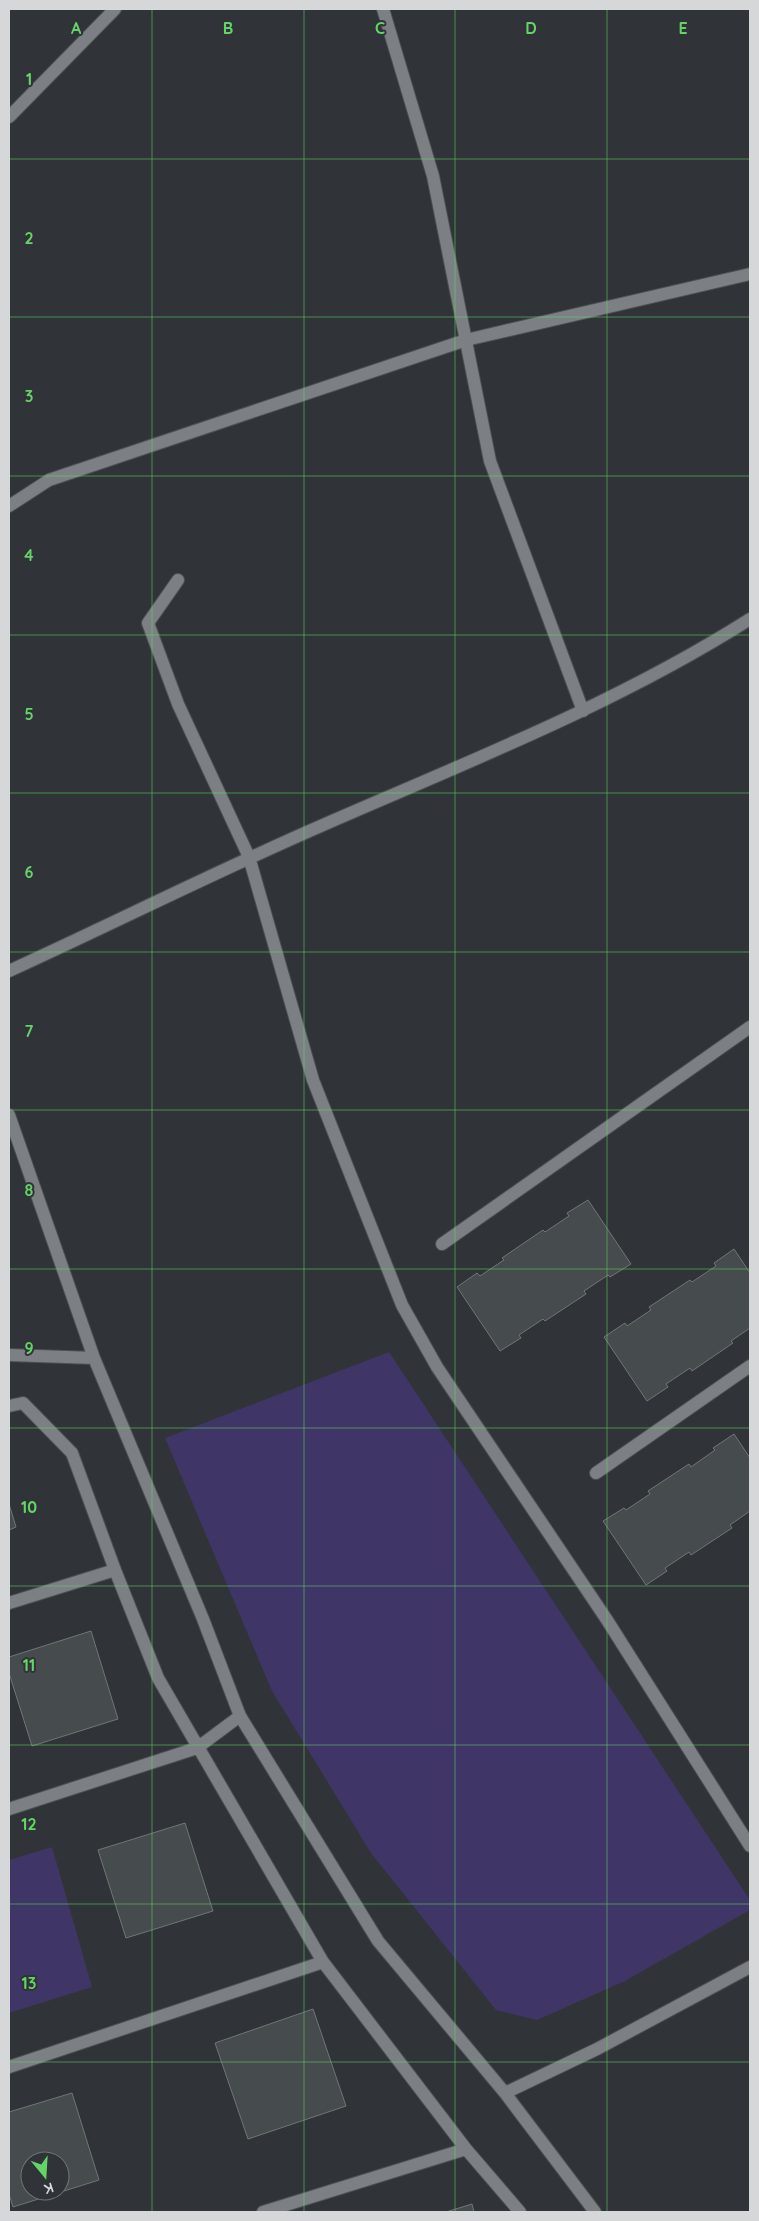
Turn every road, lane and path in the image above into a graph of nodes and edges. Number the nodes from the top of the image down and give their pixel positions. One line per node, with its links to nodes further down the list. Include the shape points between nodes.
1 (115, 9): 3 (street)
2 (382, 9): 5 (street, via 433,176)
3 (9, 117)
4 (750, 274): 5 (street)
5 (466, 340): 6 (street, via 49,480); 9 (street, via 490,461)
6 (9, 506)
7 (178, 580): 10 (street, via 148,623 178,704)
8 (750, 620): 9 (street)
9 (583, 711): 10 (street)
10 (249, 857): 11 (street); 25 (street, via 313,1080 402,1305 437,1367 607,1620)
11 (9, 972)
12 (750, 1028): 14 (street)
13 (9, 1115): 16 (street)
14 (442, 1244)
15 (9, 1354): 16 (street)
16 (94, 1358): 22 (street)
17 (750, 1366): 19 (street)
18 (9, 1406): 20 (street, via 23,1403 72,1453)
19 (596, 1473)
20 (115, 1570): 21 (street); 23 (street, via 158,1678)
21 (9, 1604)
22 (240, 1716): 23 (street); 29 (street, via 378,1941)
23 (197, 1748): 24 (street); 26 (street)
24 (9, 1809)
25 (750, 1846)
26 (323, 1962): 28 (street); 30 (street)
27 (750, 1967): 29 (street, via 597,2049)
28 (9, 2067)
29 (505, 2093): 33 (street)
30 (466, 2149): 31 (street); 32 (street)
31 (263, 2212)
32 (520, 2212)
33 (595, 2212)

